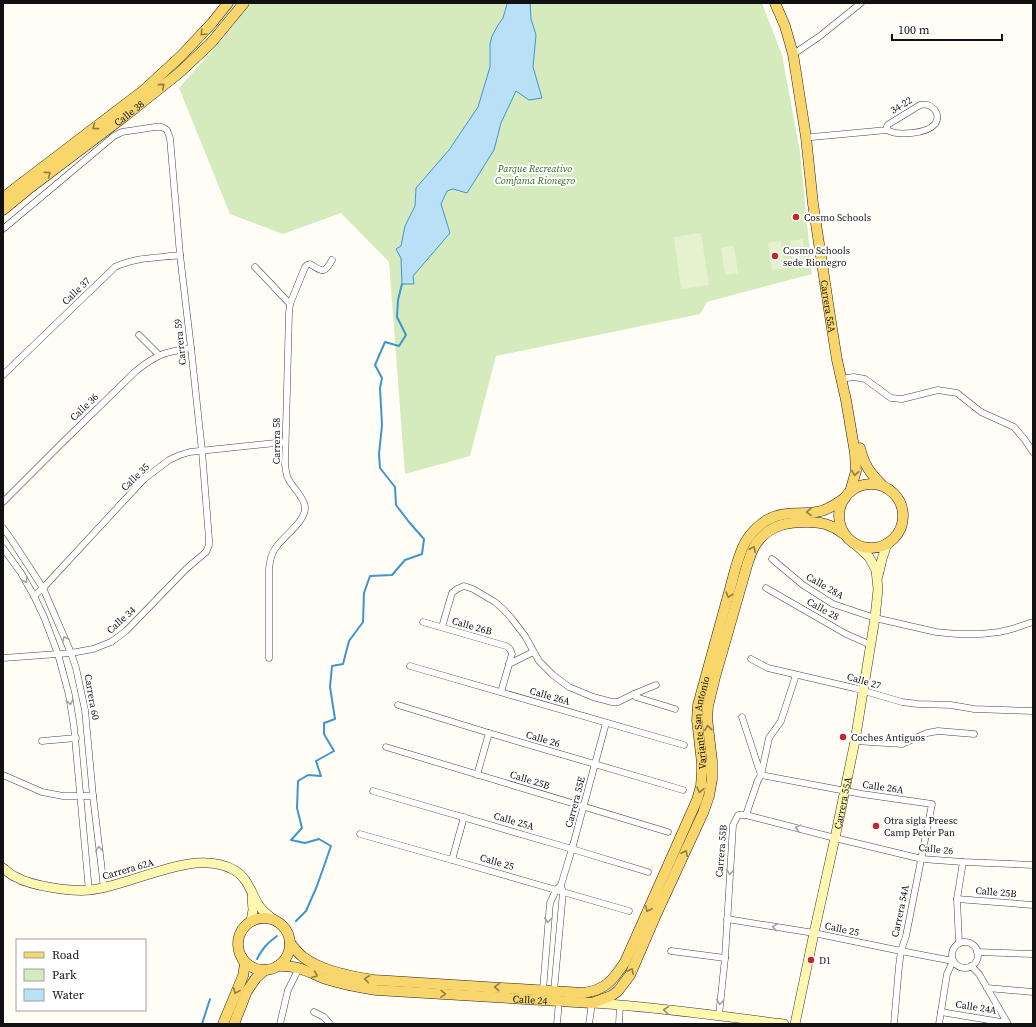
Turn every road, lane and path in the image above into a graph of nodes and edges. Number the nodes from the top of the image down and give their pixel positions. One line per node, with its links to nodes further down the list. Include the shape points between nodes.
1 (228, 3): 11 (main road, Calle 38, one-way to 11, via 212,23 144,90)
2 (244, 3): 12 (main road, Calle 38, one-way to 2, via 178,73 210,43)
3 (775, 3): 27 (main road, Carrera 55A, one-way to 27, via 793,54 830,316 855,452 856,471)
4 (782, 3): 7 (main road, Carrera 55A, via 790,20)
5 (861, 3): 6 (street)
6 (853, 6): 7 (street, via 820,36)
7 (798, 50): 10 (main road, Carrera 55A)
8 (167, 130): 13 (street, Calle 38, via 155,127 122,132 114,136); 14 (street, Carrera 59, via 170,138)
9 (887, 130): 9 (street, 34-22, via 895,133 924,130 935,123 936,114 929,105 920,105 889,124); 10 (street, 34-22)
10 (812, 137): 22 (main road, Carrera 55A, via 824,236)
11 (3, 198)
12 (3, 210)
13 (3, 229)
14 (180, 255): 19 (street, Carrera 59); 21 (street, Calle 37, via 135,260 115,267)
15 (332, 260): 17 (street, Carrera 58, via 324,270 310,264 304,267)
16 (255, 266): 17 (street)
17 (290, 304): 23 (street, Carrera 58)
18 (139, 335): 20 (street)
19 (191, 348): 20 (street, Calle 36); 24 (street, Carrera 59)
20 (159, 355): 28 (street, Calle 36, via 136,372)
21 (3, 375)
22 (847, 378): 25 (street, via 865,379 891,398 902,399 938,390 957,393 981,412 1014,427); 26 (main road, Carrera 55A, via 862,458 868,470)
23 (285, 442): 24 (street, Calle 35); 49 (street, Carrera 58, via 288,479 304,502 305,508 301,520 276,547 270,558)
24 (202, 451): 34 (street, Carrera 59, via 209,539); 37 (street, Calle 35, via 174,457 144,480)
25 (1033, 452)
26 (882, 485): 27 (main road, via 867,484); 31 (main road, via 897,496 904,513 900,531)
27 (847, 495): 30 (main road, via 839,516); 123 (main road, Variante San Antonio, one-way to 123, via 828,509 789,513 766,520 746,541 733,578 698,705 696,720 702,772 697,800 625,962 608,984)
28 (3, 502)
29 (3, 528): 37 (street, Carrera 60)
30 (844, 534): 32 (main road); 122 (main road, Variante San Antonio, one-way to 30, via 630,975 709,796 712,767 708,706 753,549 758,540 772,528 788,523 818,522)
31 (887, 544): 32 (main road, via 869,548); 36 (main road, Carrera 55A)
32 (856, 545): 36 (main road, Carrera 55A, via 873,563)
33 (3, 548): 39 (street, one-way to 39)
34 (206, 552): 46 (street, Calle 34, via 126,631 111,642)
35 (772, 559): 40 (street, Calle 28A, via 803,585 833,604)
36 (878, 579): 40 (main road, Carrera 55A)
37 (43, 588): 39 (street, Calle 35); 46 (street, Carrera 60, one-way to 37)
38 (766, 588): 44 (street, Calle 28, via 846,634)
39 (34, 596): 47 (street)
40 (875, 618): 42 (street, Calle 28A, via 936,632 957,634 999,632); 44 (main road, Carrera 55A)
41 (423, 622): 43 (street, Calle 26B)
42 (1033, 622)
43 (442, 627): 45 (street, via 452,593 464,586 495,602 504,610 522,632); 51 (street, Calle 26B, via 510,648 512,654)
44 (871, 645): 55 (main road, Carrera 55A)
45 (533, 652): 51 (street); 57 (street, via 546,669 569,687 612,702 618,702)
46 (71, 653): 47 (street, Calle 34); 78 (street, Carrera 60, via 85,710)
47 (58, 654): 48 (street, Calle 34); 65 (street, one-way to 65, via 69,695)
48 (3, 658)
49 (269, 658)
50 (751, 659): 53 (street, Calle 27, via 768,668)
51 (509, 664): 56 (street)
52 (410, 666): 56 (street, Calle 26A)
53 (796, 675): 55 (street, Calle 27); 73 (street, via 781,721 769,738)
54 (656, 685): 57 (street)
55 (863, 691): 60 (street, Calle 27, via 918,704); 67 (main road, Carrera 55A)
56 (501, 692): 62 (street, Calle 26A)
57 (634, 694): 59 (street, via 636,697)
58 (398, 706): 63 (street, Calle 26)
59 (675, 709)
60 (1033, 711)
61 (742, 717): 73 (street)
62 (606, 723): 68 (street, Calle 26A); 70 (street, Carrera 55E)
63 (489, 733): 70 (street, Calle 26); 72 (street)
64 (974, 734): 67 (street, via 938,731 902,744)
65 (76, 738): 66 (street); 77 (street)
66 (42, 741)
67 (856, 741): 75 (main road, Carrera 55A)
68 (684, 745)
69 (386, 747): 72 (street, Calle 25B)
70 (595, 765): 74 (street, Calle 26); 80 (street, Carrera 55E)
71 (3, 775): 77 (street, via 42,792)
72 (477, 775): 80 (street, Calle 25B)
73 (761, 775): 75 (street, Calle 26A); 81 (street)
74 (683, 790)
75 (845, 790): 79 (street, Calle 26A); 85 (main road, Carrera 55A)
76 (373, 791): 82 (street, Calle 25A)
77 (81, 796): 78 (street); 97 (street)
78 (93, 796): 94 (street, Carrera 60, one-way to 78)
79 (932, 804): 87 (street, Carrera 54A)
80 (584, 807): 83 (street, Calle 25B); 86 (street, Carrera 55E)
81 (746, 815): 85 (street, Calle 26, one-way to 81); 103 (street, Carrera 55B, one-way to 103, via 738,815 733,825)
82 (464, 817): 86 (street, Calle 25A); 88 (street)
83 (668, 832)
84 (360, 834): 88 (street, Calle 25)
85 (835, 838): 87 (street, Calle 26); 105 (main road, Carrera 55A)
86 (572, 849): 92 (street, Calle 25A); 93 (street, Carrera 55E)
87 (922, 858): 89 (street, Calle 26); 109 (street, Carrera 54A)
88 (452, 860): 96 (street, Calle 25)
89 (963, 862): 90 (street, Calle 26); 99 (street)
90 (1033, 865)
91 (3, 868): 97 (main road, Carrera 62A, via 16,878 35,884)
92 (648, 872)
93 (561, 885): 96 (street, Carrera 55E); 98 (street)
94 (104, 888): 95 (main road, Carrera 62A, via 181,866 205,863 222,864 236,871 244,878); 97 (main road, Carrera 62A)
95 (250, 890): 102 (main road, Carrera 62A, via 259,906); 104 (main road, Carrera 62A, via 253,910)
96 (556, 890): 98 (street, Calle 25); 120 (street, Carrera 55E, one-way to 120, via 550,903)
97 (89, 891)
98 (563, 892): 101 (street, Calle 25); 121 (street)
99 (957, 899): 100 (street, Calle 25B); 107 (street)
100 (1033, 905)
101 (629, 911)
102 (273, 919): 104 (main road); 106 (main road, via 283,926 290,937)
103 (727, 919): 105 (street, Calle 25, one-way to 103); 113 (street, Carrera 55B)
104 (251, 921): 112 (main road, via 243,928 239,938 238,948)
105 (814, 933): 109 (street, Calle 25); 140 (main road, Carrera 55A)
106 (290, 943): 115 (main road, via 287,956); 120 (main road, Calle 24, one-way to 106, via 356,977 311,962)
107 (959, 943): 110 (street, via 969,943); 114 (street, via 954,947)
108 (671, 951): 113 (street)
109 (901, 951): 114 (street, Calle 25); 141 (street, Carrera 54A)
110 (977, 952): 111 (street); 116 (street, via 976,960)
111 (1033, 954)
112 (242, 958): 118 (main road, via 252,967); 132 (main road, one-way to 132, via 245,964 243,976)
113 (724, 958): 130 (street, Carrera 55B, one-way to 130)
114 (953, 961): 116 (street, via 963,968); 129 (street, via 947,974)
115 (278, 966): 117 (main road, Calle 24); 118 (main road)
116 (971, 966): 119 (street)
117 (299, 968): 125 (main road, Calle 24, one-way to 125, via 339,983 376,990); 134 (street, via 288,990)
118 (265, 970): 133 (main road, via 247,991)
119 (987, 988): 124 (street); 131 (street)
120 (543, 990): 121 (main road, Calle 24)
121 (554, 991): 123 (main road, Calle 24)
122 (618, 991): 126 (main road, Variante San Antonio); 127 (main road)
123 (592, 992)
124 (1033, 992)
125 (559, 1001): 126 (main road, Calle 24); 136 (street)
126 (592, 1003): 127 (main road, Calle 24); 137 (street)
127 (620, 1005): 130 (main road, Calle 24, one-way to 127); 138 (street)
128 (314, 1012): 135 (street)
129 (941, 1012): 131 (street, Calle 24A); 142 (street)
130 (719, 1020): 139 (main road, Calle 24)
131 (1007, 1023)
132 (223, 1024)
133 (234, 1024)
134 (280, 1024)
135 (330, 1024)
136 (557, 1024)
137 (589, 1024)
138 (619, 1024)
139 (784, 1024)
140 (795, 1024)
141 (894, 1024)
142 (939, 1024)

